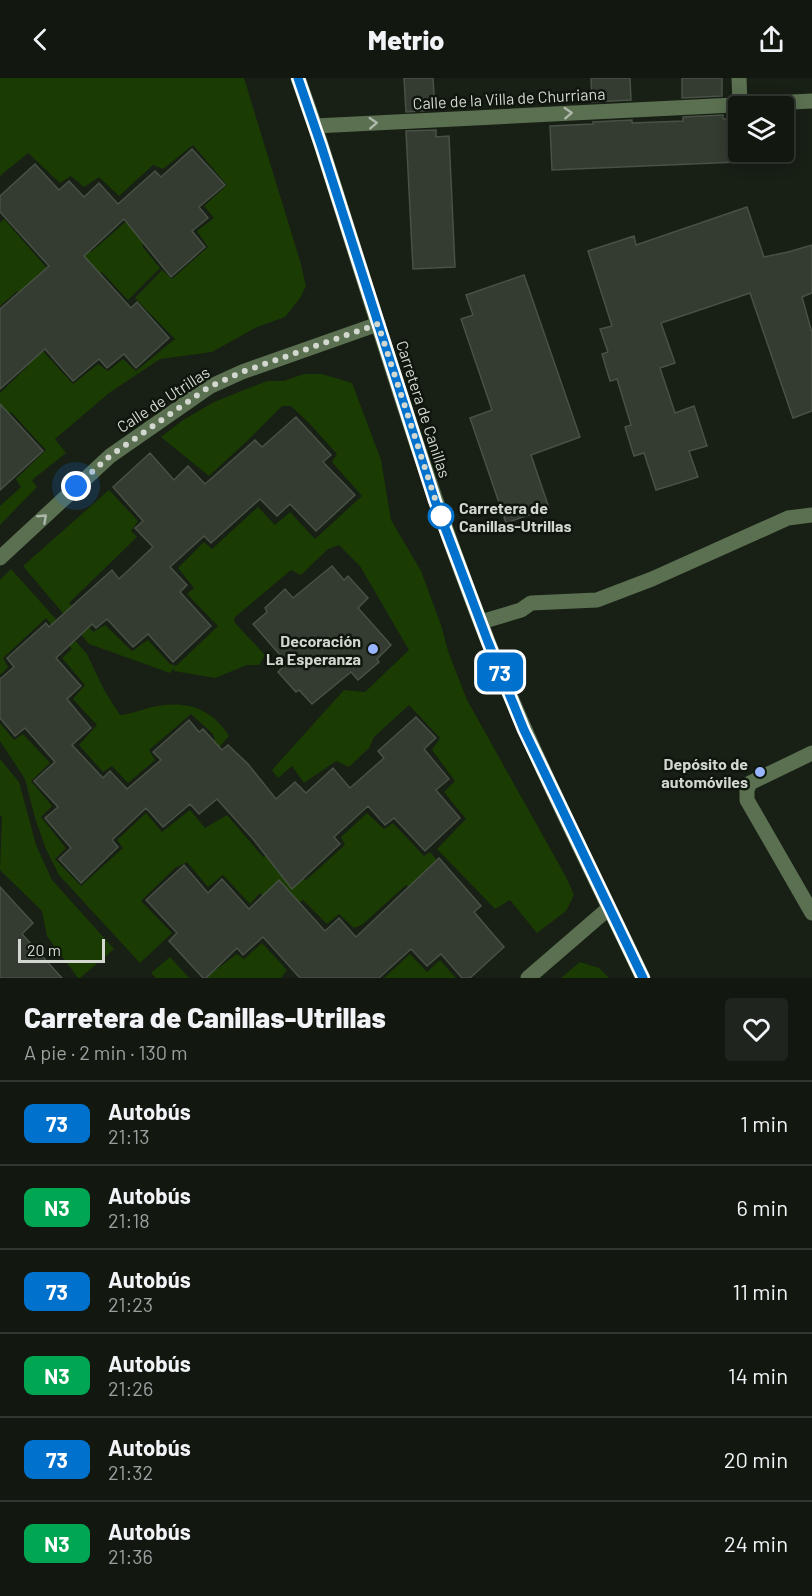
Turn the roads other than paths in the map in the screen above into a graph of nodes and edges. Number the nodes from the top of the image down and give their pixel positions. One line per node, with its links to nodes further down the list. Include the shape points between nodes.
1 (298, 78): 7 (street, Carretera de Canillas)
2 (739, 78): 3 (street)
3 (740, 96)
4 (812, 101): 5 (street, Calle de la Villa de Churriana)
5 (794, 102)
6 (728, 105): 7 (street, Calle de la Villa de Churriana, one-way to 6)
7 (315, 126): 8 (street, Carretera de Canillas)
8 (378, 324): 10 (street, Calle de Utrillas, one-way to 8, via 110,456 209,387); 11 (street, Carretera de Canillas, via 438,507)
9 (812, 514): 11 (street, via 789,518 597,600 531,603)
10 (0, 558)
11 (481, 622): 13 (street, Carretera de Canillas, via 524,730)
12 (812, 753): 14 (street, via 750,783 747,790 747,800)
13 (609, 908): 15 (street); 16 (street, Carretera de Canillas)
14 (812, 913)
15 (528, 978)
16 (643, 978)

